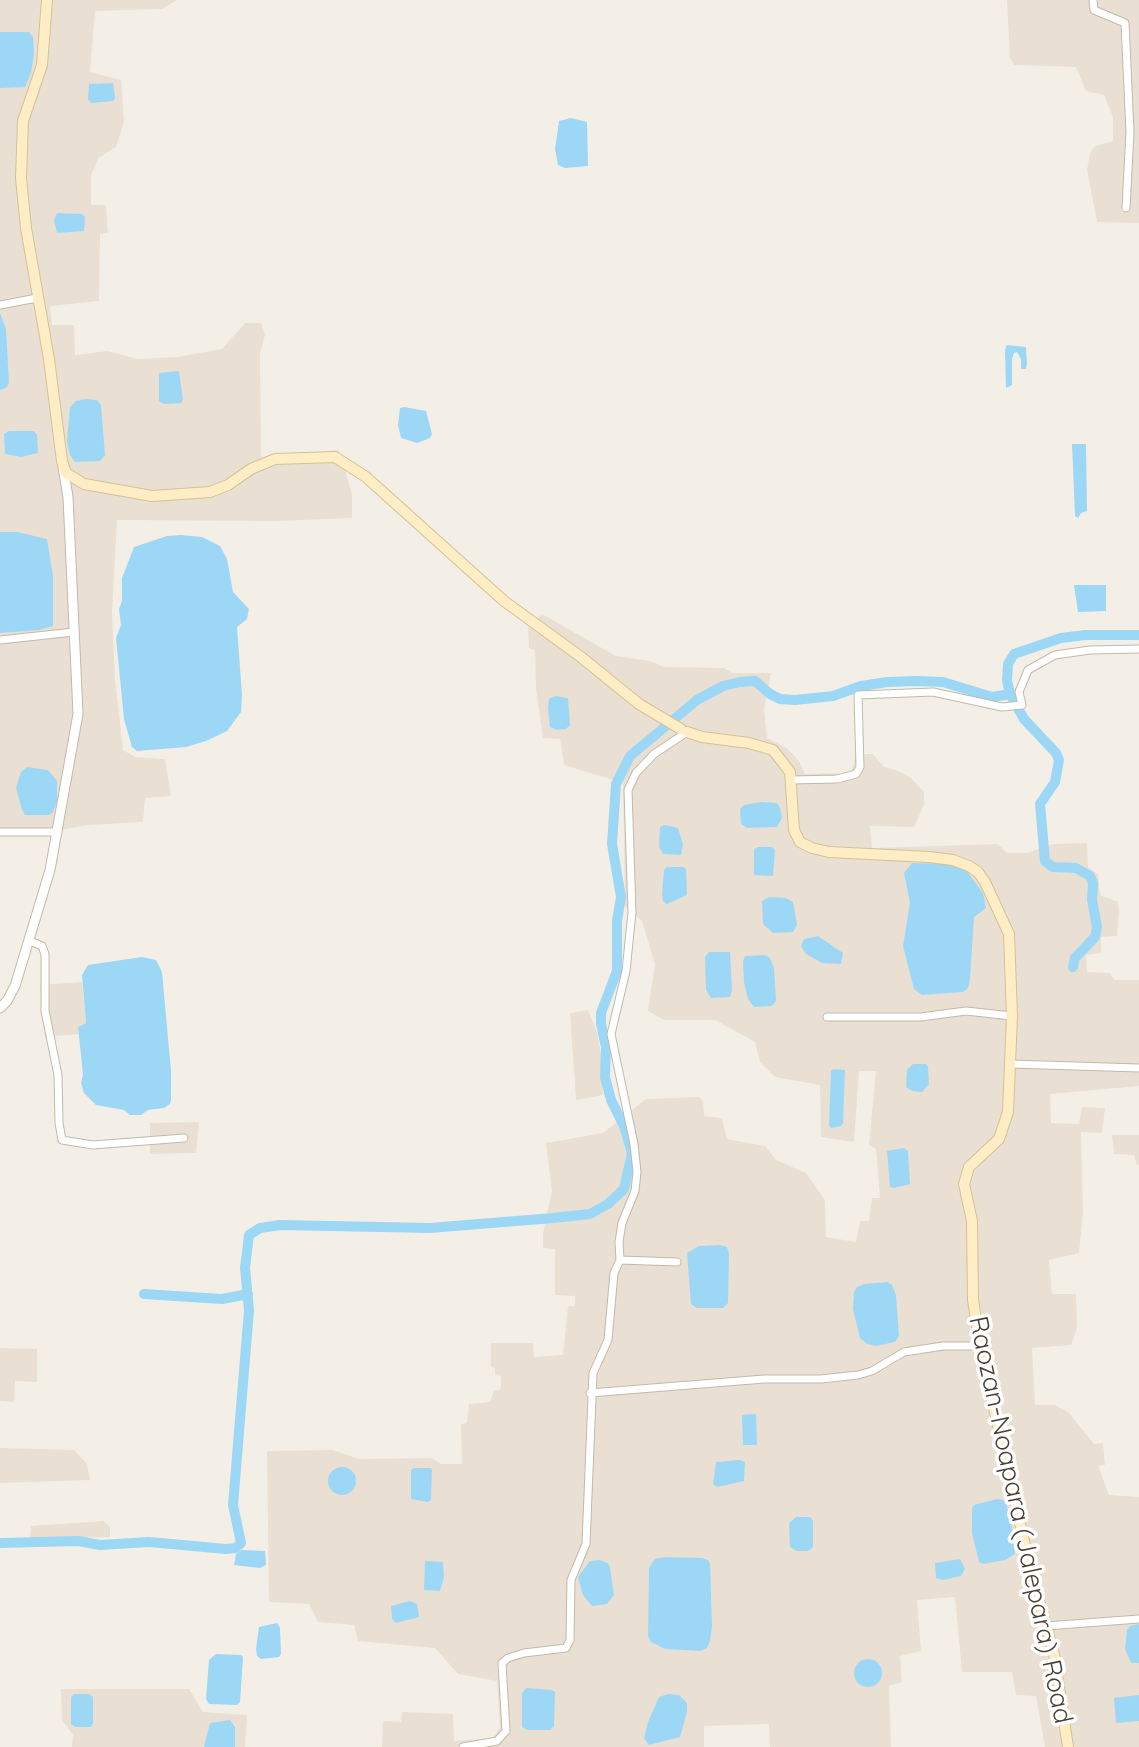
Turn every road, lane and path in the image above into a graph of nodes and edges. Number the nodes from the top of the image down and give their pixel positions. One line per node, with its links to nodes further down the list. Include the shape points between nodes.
1 (47, 0): 4 (main road, via 42,65 22,130 21,178)
2 (1093, 0): 3 (street, via 1094,10 1125,23 1130,132)
3 (1126, 208)
4 (37, 298): 5 (street); 6 (main road)
5 (0, 305)
6 (63, 467): 7 (street); 10 (main road, via 84,484 152,496 210,492 275,459 335,457 366,477 504,601 624,693)
7 (74, 632): 8 (street); 13 (street, via 78,714)
8 (0, 640)
9 (1139, 649): 11 (street, via 1055,655 1028,670 1019,692 1022,705 1002,707 933,692 858,695 856,774)
10 (684, 730): 11 (main road, via 773,750); 21 (street, via 636,773 628,790 632,912 626,971 611,1034 637,1172 622,1223)
11 (791, 780): 16 (main road, Raozan-Noapara (Jalepara) Road, via 794,830 800,842 812,848 953,860 978,872 1009,934)
12 (0, 832): 13 (street)
13 (58, 832): 14 (street)
14 (30, 941): 15 (street, via 11,995); 20 (street, via 42,946 45,954 45,1011 58,1075 62,1140 93,1145)
15 (0, 1008)
16 (1012, 1016): 17 (street, via 966,1011 921,1017); 18 (main road, Raozan-Noapara (Jalepara) Road)
17 (827, 1017)
18 (1011, 1064): 19 (street); 23 (main road, Raozan-Noapara (Jalepara) Road, via 1003,1128 993,1146 969,1167 964,1184 972,1221 973,1300)
19 (1139, 1068)
20 (184, 1138)
21 (620, 1260): 22 (street); 24 (street, via 614,1273 608,1340)
22 (677, 1262)
23 (980, 1346): 24 (street, via 904,1352 858,1375); 26 (main road, Raozan-Noapara (Jalepara) Road)
24 (590, 1393): 27 (street, via 586,1544 571,1580 570,1640 566,1648 524,1653 502,1663 506,1731 497,1741)
25 (1139, 1619): 26 (street)
26 (1046, 1626): 28 (main road, Raozan-Noapara (Jalepara) Road)
27 (463, 1747)
28 (1068, 1747)

